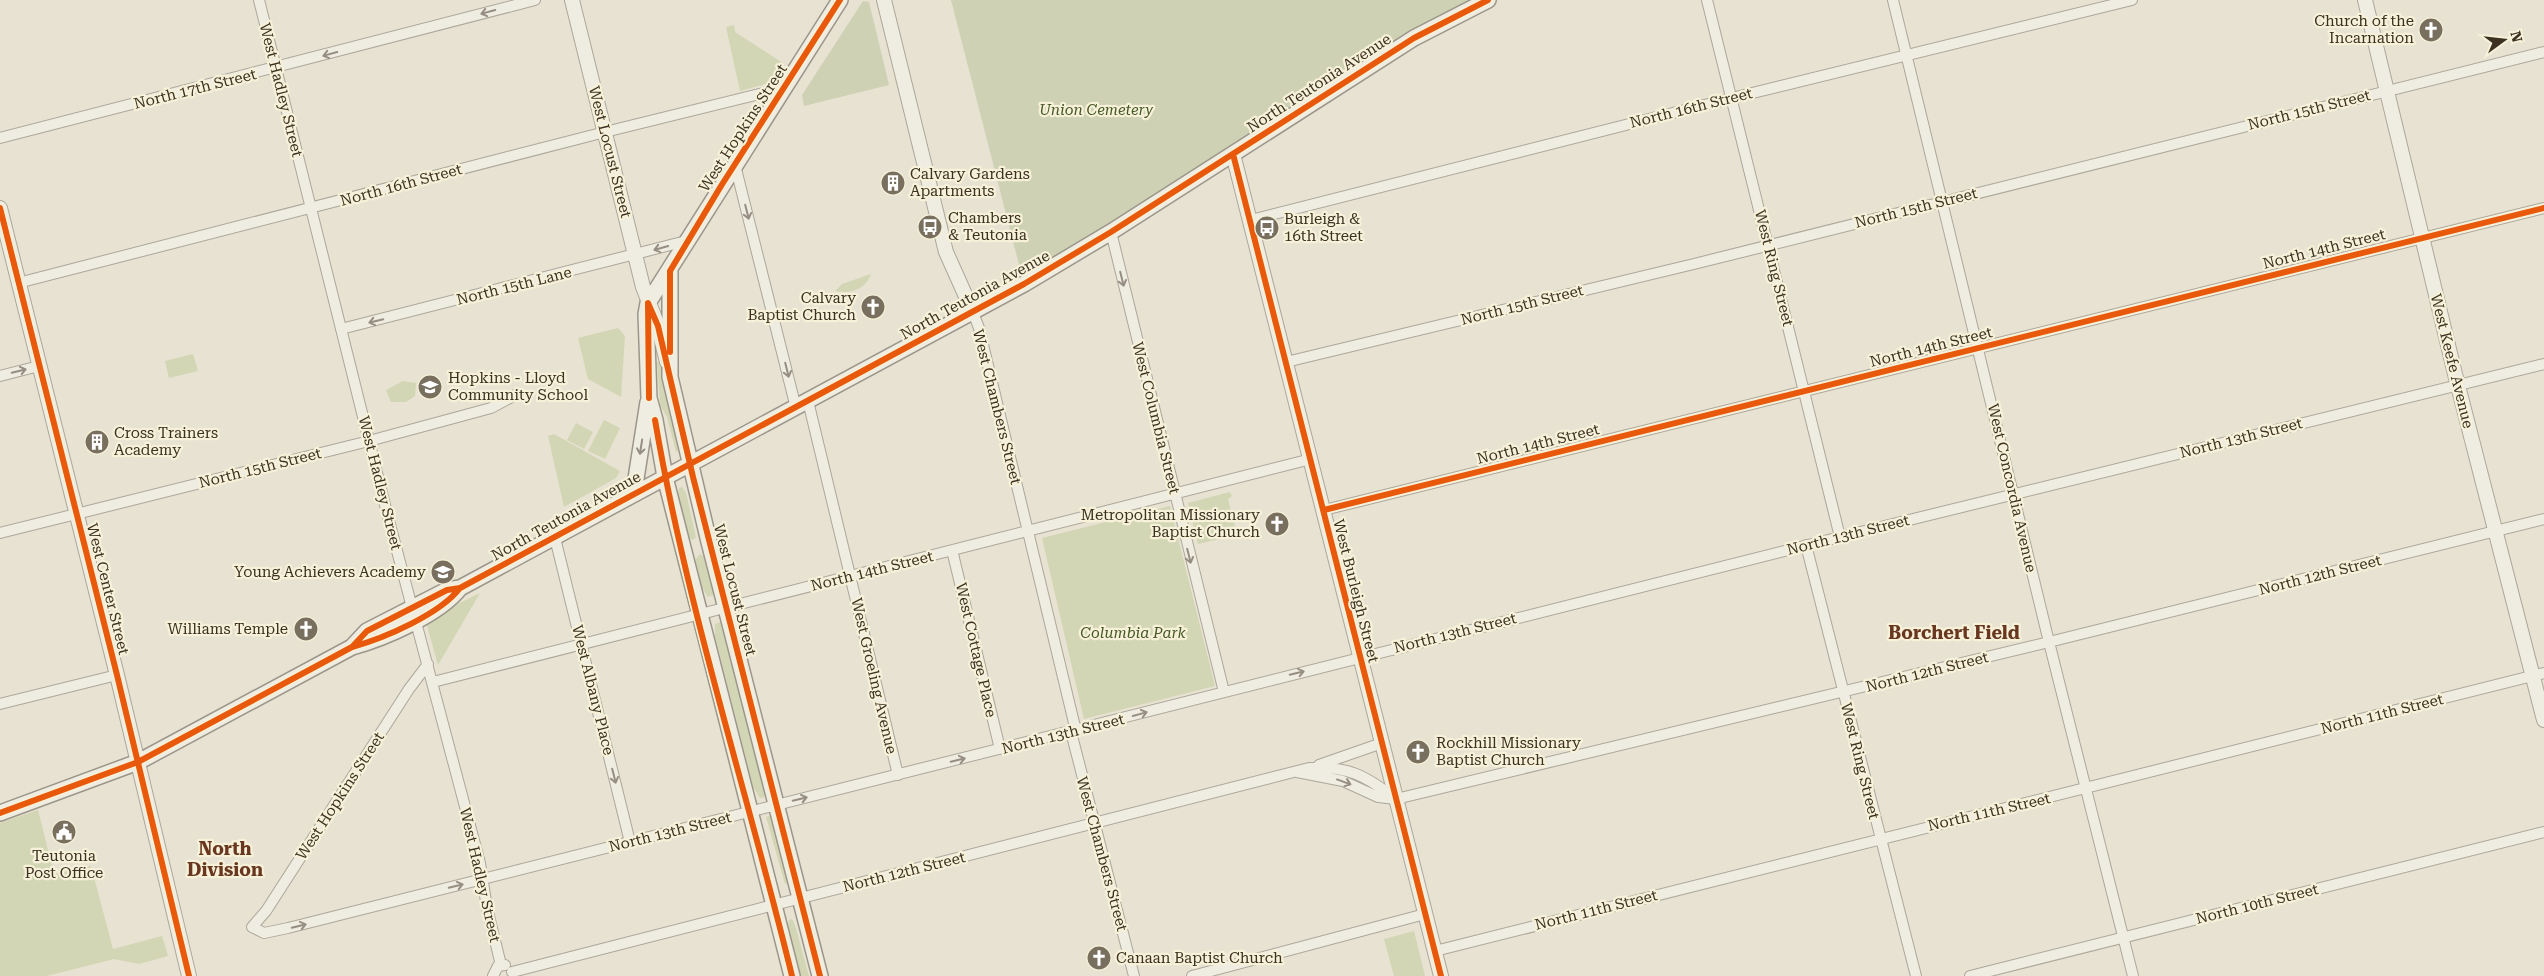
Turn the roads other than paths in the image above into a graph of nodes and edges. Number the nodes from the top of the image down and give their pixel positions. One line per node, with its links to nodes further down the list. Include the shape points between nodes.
1 (259, 0): 13 (street, West Hadley Street)
2 (535, 0): 13 (street, North 17th Street, one-way to 13)
3 (572, 0): 17 (street, West Locust Street)
4 (840, 0): 14 (main road, West Hopkins Street)
5 (884, 0): 34 (street, West Chambers Street, via 946,252)
6 (1488, 0): 19 (main road, North Teutonia Avenue, via 1414,38)
7 (1707, 0): 16 (street, West Ring Street)
8 (1893, 0): 12 (street, West Concordia Avenue)
9 (2132, 0): 12 (street, North 16th Street)
10 (2365, 0): 15 (street, West Keefe Avenue)
11 (2544, 52): 15 (street, North 15th Street)
12 (1906, 55): 16 (street, North 16th Street); 21 (street, West Concordia Avenue)
13 (276, 68): 18 (street, North 17th Street); 22 (street, West Hadley Street)
14 (784, 88): 17 (street, North 16th Street); 20 (main road, West Hopkins Street)
15 (2387, 91): 21 (street, North 15th Street); 27 (street, West Keefe Avenue)
16 (1732, 98): 25 (street, North 16th Street); 29 (street, West Ring Street)
17 (605, 132): 22 (street, North 16th Street); 30 (street, West Locust Street)
18 (0, 138)
19 (1233, 154): 25 (street, West Burleigh Street); 26 (main road, North Teutonia Avenue)
20 (735, 165): 28 (main road, West Hopkins Street); 46 (street, West Groeling Avenue, one-way to 46)
21 (1942, 202): 29 (street, North 15th Street); 36 (street, West Concordia Avenue)
22 (311, 208): 32 (street, North 16th Street); 35 (street, West Hadley Street)
23 (2544, 208): 27 (street, North 14th Street)
24 (1, 218): 32 (street, West Center Street)
25 (1251, 220): 37 (street, West Burleigh Street)
26 (1111, 232): 34 (main road, North Teutonia Avenue, via 1024,284); 51 (street, West Columbia Street, one-way to 51)
27 (2422, 238): 36 (street, North 14th Street); 42 (street, West Keefe Avenue)
28 (686, 241): 30 (street, North 15th Lane, one-way to 30); 31 (main road, West Hopkins Street)
29 (1769, 245): 37 (street, North 15th Street); 43 (street, West Ring Street)
30 (636, 255): 33 (street, West Locust Street); 35 (street, North 15th Lane, one-way to 35)
31 (670, 271): 33 (main road, West Hopkins Street); 41 (main road)
32 (18, 283): 39 (street, West Center Street)
33 (648, 303): 41 (street, West Locust Street, via 658,326); 45 (main road, West Locust Street)
34 (972, 310): 46 (main road, North Teutonia Avenue); 58 (street, West Chambers Street)
35 (341, 330): 47 (street, West Hadley Street)
36 (1978, 348): 43 (street, North 14th Street); 52 (street, West Concordia Avenue)
37 (1286, 362): 48 (street, West Burleigh Street)
38 (2544, 364): 42 (street, North 13th Street)
39 (39, 366): 40 (street, one-way to 39); 55 (street, West Center Street)
40 (0, 376)
41 (670, 378): 49 (main road, West Locust Street)
42 (2458, 385): 52 (street, North 13th Street); 57 (street, West Keefe Avenue)
43 (1804, 391): 54 (street, North 14th Street); 60 (street, West Ring Street)
44 (517, 394): 47 (street, North 15th Street, via 490,408)
45 (648, 398): 50 (main road, West Locust Street); 53 (main road, one-way to 53, via 635,485)
46 (802, 405): 49 (main road, North Teutonia Avenue); 64 (street, West Groeling Avenue)
47 (369, 441): 55 (street, North 15th Street); 66 (street, West Hadley Street)
48 (1311, 459): 51 (street, North 14th Street); 54 (street, West Burleigh Street)
49 (690, 463): 50 (main road, North Teutonia Avenue); 65 (main road, West Locust Street)
50 (665, 477): 53 (main road, North Teutonia Avenue); 67 (main road, West Locust Street)
51 (1174, 494): 58 (street, North 14th Street); 75 (street, West Columbia Street, one-way to 75)
52 (2013, 494): 60 (street, North 13th Street); 68 (street, West Concordia Avenue)
53 (625, 498): 61 (main road, North Teutonia Avenue)
54 (1324, 510): 70 (street, West Burleigh Street)
55 (76, 514): 59 (street, North 15th Street); 73 (street, West Center Street)
56 (2544, 519): 57 (street, North 12th Street)
57 (2494, 531): 68 (street, North 12th Street); 72 (street, West Keefe Avenue)
58 (1028, 532): 63 (street, North 14th Street); 79 (street, West Chambers Street)
59 (0, 533)
60 (1840, 537): 62 (street, North 13th Street)
61 (555, 538): 66 (main road, North Teutonia Avenue, via 460,588 447,590); 69 (street, West Albany Place)
62 (1806, 545): 70 (street, North 13th Street); 76 (street, West Ring Street)
63 (952, 550): 64 (street, North 14th Street); 81 (street, West Cottage Place)
64 (851, 577): 65 (street, North 14th Street); 85 (street, West Groeling Avenue)
65 (726, 608): 67 (street, North 14th Street); 88 (main road, West Locust Street)
66 (413, 614): 71 (street, West Hadley Street); 82 (main road, North Teutonia Avenue, via 367,631 352,647)
67 (698, 615): 69 (street, North 14th Street); 89 (main road, West Locust Street)
68 (2049, 642): 76 (street, North 12th Street); 86 (street, West Concordia Avenue)
69 (582, 644): 74 (street, North 14th Street); 94 (street, West Albany Place, one-way to 94)
70 (1360, 657): 75 (street, North 13th Street, one-way to 70); 80 (street, West Burleigh Street)
71 (428, 664): 74 (street, West Hadley Street); 99 (street, West Hopkins Street)
72 (2538, 674): 78 (street, West Keefe Avenue); 86 (street, North 11th Street)
73 (117, 675): 77 (street); 82 (street, West Center Street)
74 (432, 682): 95 (street, West Hadley Street)
75 (1224, 692): 79 (street, North 13th Street, one-way to 75)
76 (1843, 692): 87 (street, North 12th Street); 93 (street, West Ring Street)
77 (0, 704)
78 (2544, 720)
79 (1074, 732): 81 (street, North 13th Street); 91 (street, West Chambers Street)
80 (1382, 743): 83 (street); 87 (street, West Burleigh Street)
81 (1000, 749): 85 (street, North 13th Street, one-way to 81)
82 (138, 762): 90 (main road, North Teutonia Avenue); 104 (street, West Center Street)
83 (1308, 768): 84 (street, North 12th Street); 87 (street, North 12th Street, via 1354,771 1371,779)
84 (1297, 772): 87 (street, North 12th Street, one-way to 87, via 1343,781 1378,797); 91 (street, North 12th Street)
85 (898, 775): 88 (street, North 13th Street, one-way to 85)
86 (2086, 790): 93 (street, North 11th Street); 100 (street, West Concordia Avenue)
87 (1396, 799): 98 (street, West Burleigh Street)
88 (776, 804): 89 (street, North 13th Street); 96 (main road, West Locust Street)
89 (749, 812): 94 (street, North 13th Street); 97 (main road, West Locust Street)
90 (0, 813)
91 (1093, 824): 96 (street, North 12th Street); 108 (street, West Chambers Street)
92 (2544, 832): 100 (street, North 10th Street)
93 (1880, 838): 101 (street, North 11th Street); 111 (street, West Ring Street)
94 (630, 842): 95 (street, North 13th Street)
95 (482, 880): 99 (street, North 13th Street, one-way to 95, via 272,932); 102 (street, West Hadley Street)
96 (800, 899): 97 (street, North 12th Street); 107 (main road, West Locust Street)
97 (775, 905): 103 (street, North 12th Street); 106 (main road, West Locust Street)
98 (1425, 914): 101 (street, West Burleigh Street); 109 (street)
99 (252, 928)
100 (2123, 937): 112 (street, North 10th Street); 113 (street, West Concordia Avenue)
101 (1434, 951): 110 (street, West Burleigh Street)
102 (501, 965): 103 (street, via 509,967); 105 (street)
103 (512, 974)
104 (189, 976)
105 (493, 976)
106 (792, 976)
107 (820, 976)
108 (1134, 976)
109 (1192, 976)
110 (1441, 976)
111 (1916, 976)
112 (1970, 976)
113 (2133, 976)

